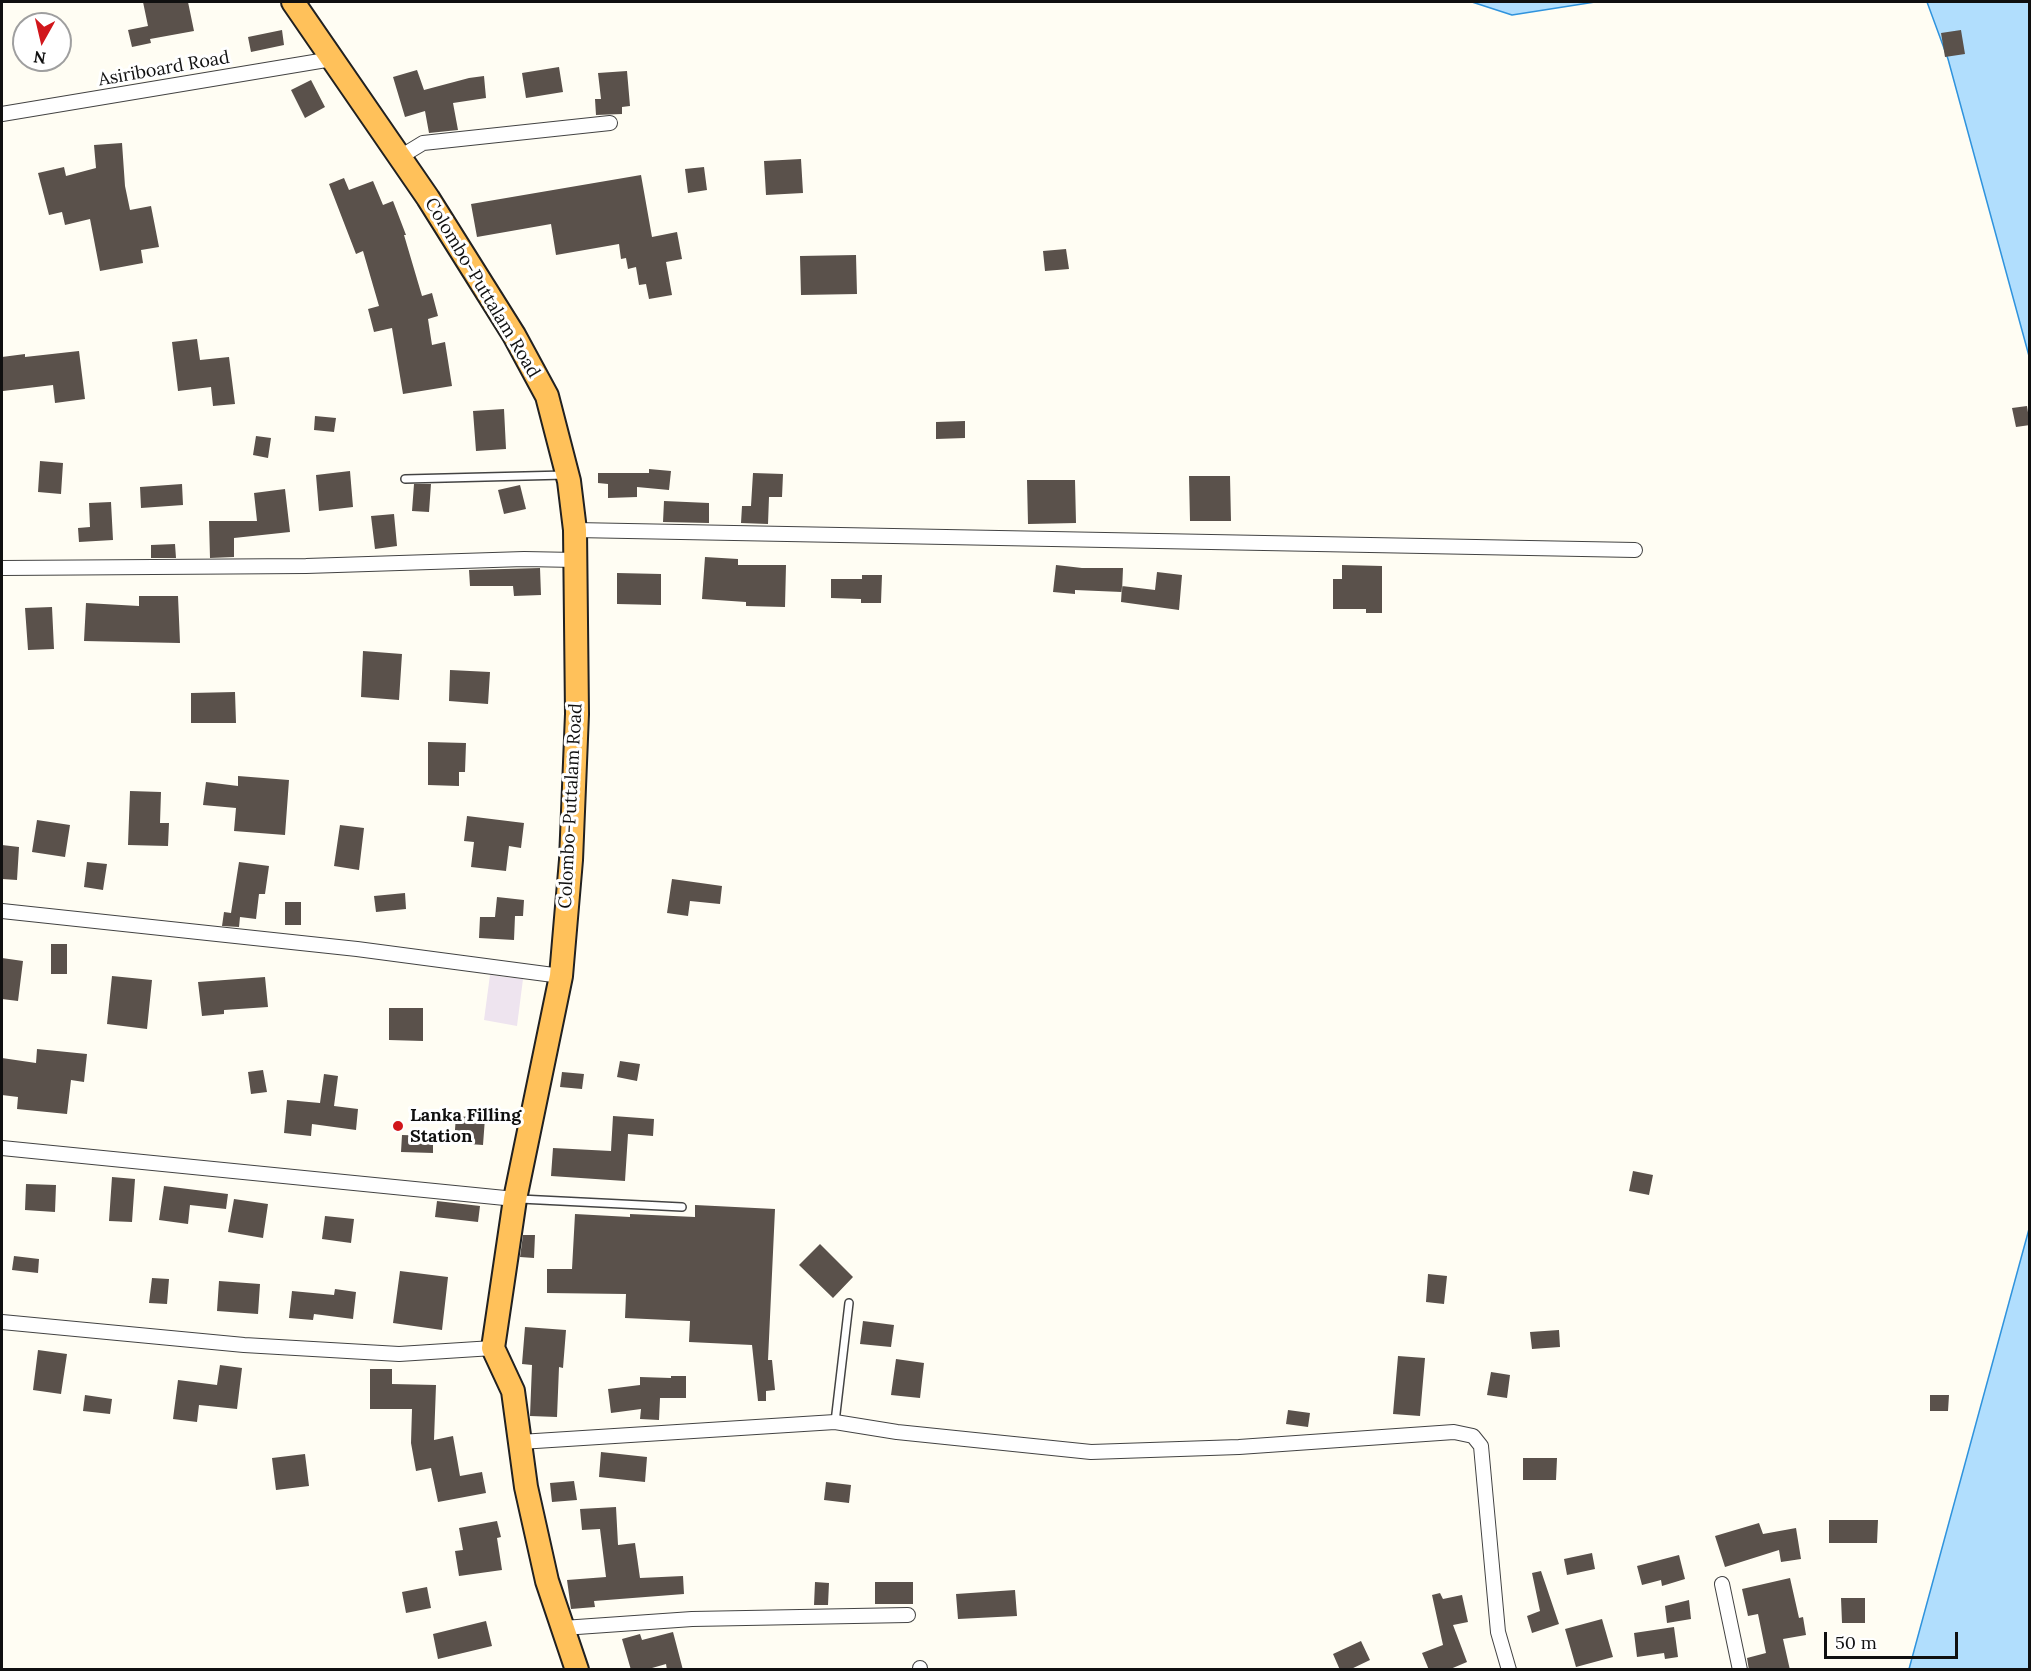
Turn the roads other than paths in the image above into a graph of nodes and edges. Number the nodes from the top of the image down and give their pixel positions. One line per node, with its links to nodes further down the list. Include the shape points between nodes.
1 (293, 2): 2 (highway, Colombo-Puttalam Road)
2 (332, 59): 3 (street, Asiriboard Road); 5 (highway, Colombo-Puttalam Road)
3 (2, 114)
4 (610, 123): 5 (street, via 423,143)
5 (400, 157): 6 (highway, Colombo-Puttalam Road, via 514,334 547,396)
6 (567, 475): 7 (lane); 8 (highway, Colombo-Puttalam Road)
7 (405, 479)
8 (575, 530): 9 (street); 10 (highway, Colombo-Puttalam Road)
9 (1635, 550)
10 (576, 560): 11 (street); 13 (highway, Colombo-Puttalam Road, via 577,714)
11 (2, 568)
12 (2, 911): 13 (street, via 357,949)
13 (561, 976): 15 (highway, Colombo-Puttalam Road)
14 (2, 1148): 15 (street)
15 (515, 1199): 16 (lane); 19 (highway, Colombo-Puttalam Road)
16 (682, 1207)
17 (849, 1303): 20 (lane)
18 (2, 1322): 19 (street, via 244,1345 399,1354)
19 (493, 1348): 21 (highway, via 513,1391)
20 (835, 1422): 21 (street); 26 (street, via 1091,1452 1239,1447 1454,1432 1473,1436 1481,1446 1498,1632)
21 (520, 1442): 24 (highway, via 547,1581)
22 (1722, 1584): 27 (street)
23 (908, 1616): 24 (street, via 692,1619)
24 (563, 1628): 25 (highway)
25 (577, 1670)
26 (1509, 1670)
27 (1740, 1670)

